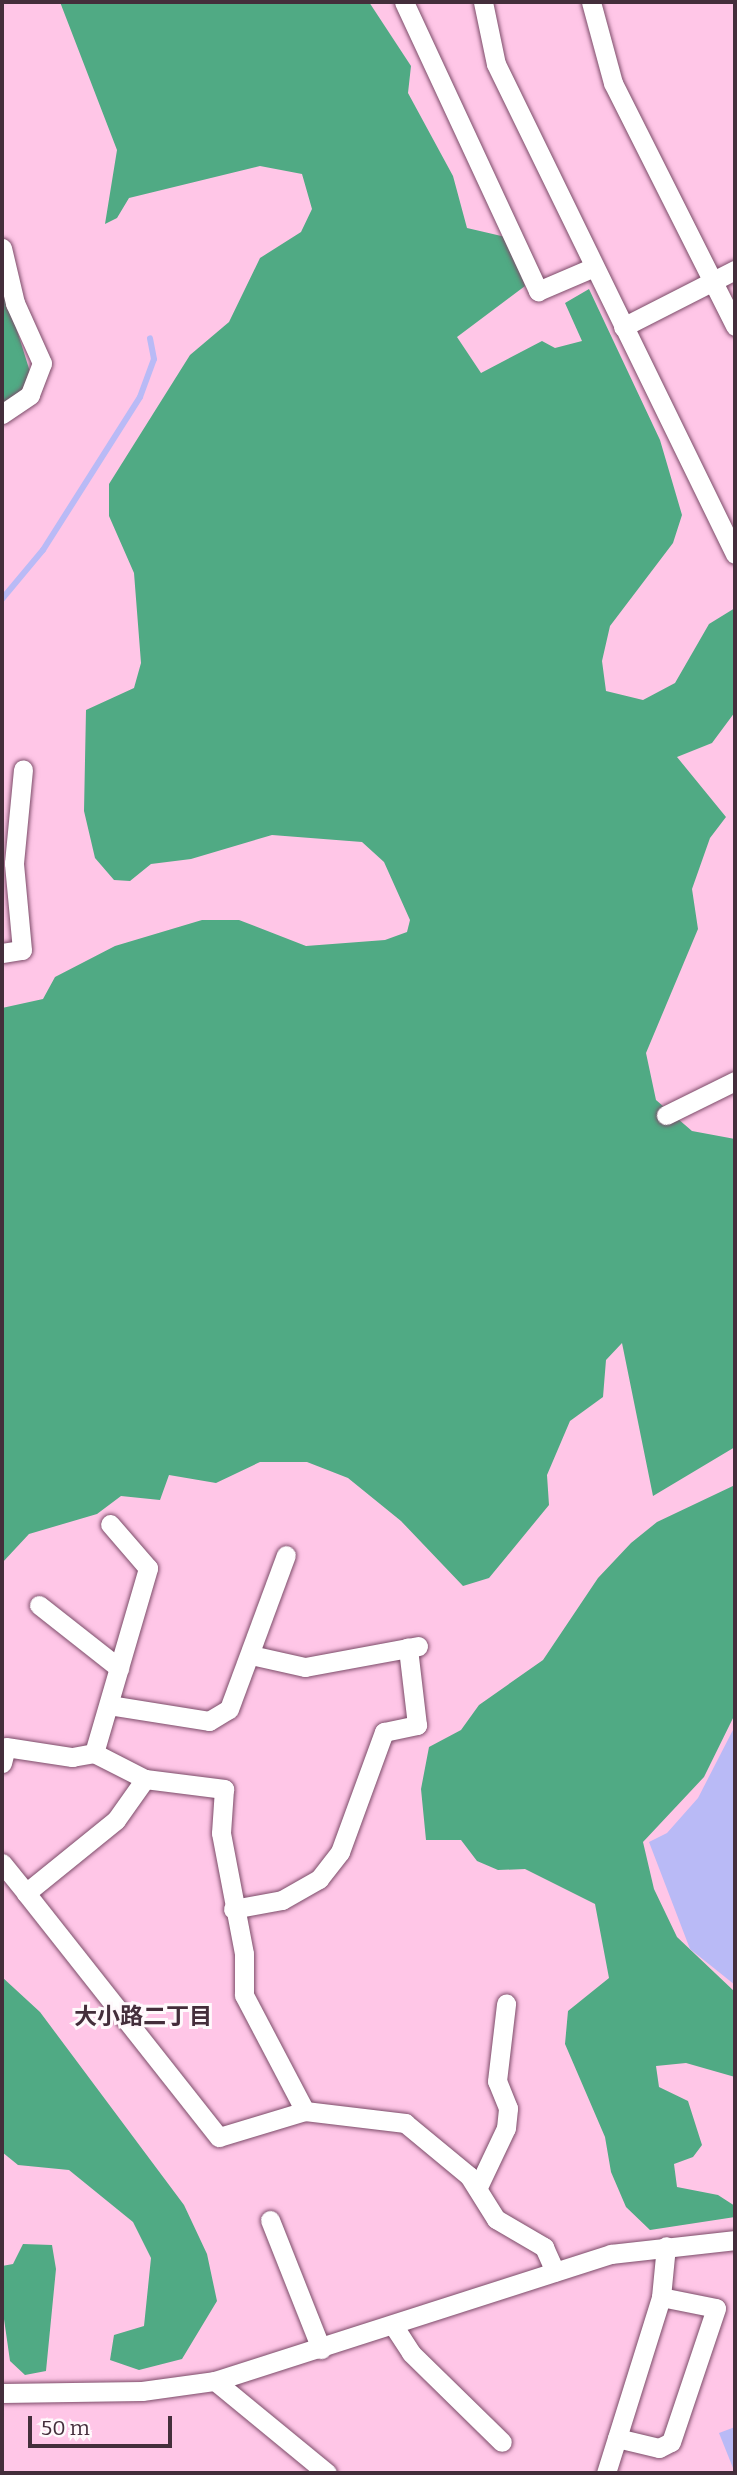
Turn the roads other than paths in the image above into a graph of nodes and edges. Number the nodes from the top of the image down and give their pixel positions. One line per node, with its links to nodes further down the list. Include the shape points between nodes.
1 (404, 2): 5 (street, via 538,291)
2 (483, 2): 5 (street, via 496,64)
3 (591, 2): 7 (street, via 613,83)
4 (2, 248): 10 (street, via 15,303 42,363 30,395)
5 (594, 267): 9 (street)
6 (735, 270): 7 (street)
7 (713, 282): 8 (street); 9 (street)
8 (735, 326)
9 (623, 327): 11 (street)
10 (2, 414)
11 (735, 554)
12 (23, 769): 13 (street)
13 (10, 819): 14 (street, via 22,950)
14 (2, 953)
15 (735, 1081): 16 (street)
16 (666, 1115)
17 (110, 1524): 21 (street, via 148,1568)
18 (286, 1555): 20 (street)
19 (39, 1605): 21 (street)
20 (251, 1655): 22 (street, via 229,1709 209,1721); 28 (street, via 305,1667 414,1647 417,1725 384,1732 340,1852 319,1880 282,1900)
21 (119, 1668): 22 (street)
22 (109, 1705): 23 (street)
23 (94, 1753): 24 (street, via 72,1756 6,1747); 25 (street)
24 (2, 1763)
25 (145, 1779): 27 (street, via 116,1820); 28 (street, via 224,1789 221,1833)
26 (2, 1863): 27 (street)
27 (26, 1893): 30 (street, via 219,2137)
28 (233, 1909): 30 (street, via 244,1954 244,1995)
29 (506, 2004): 31 (street, via 497,2081 508,2108 506,2128)
30 (306, 2111): 31 (street, via 405,2123)
31 (478, 2187): 35 (street, via 496,2219 544,2247)
32 (270, 2220): 38 (street)
33 (735, 2240): 34 (street)
34 (666, 2246): 35 (street); 36 (street)
35 (555, 2272): 37 (street)
36 (661, 2297): 41 (street); 41 (street, via 716,2308 671,2442 659,2448)
37 (393, 2325): 38 (street); 42 (street, via 411,2353)
38 (321, 2349): 39 (street)
39 (215, 2381): 40 (street, via 142,2391); 43 (street)
40 (2, 2393)
41 (617, 2438): 44 (street)
42 (502, 2442)
43 (327, 2473)
44 (606, 2473)

